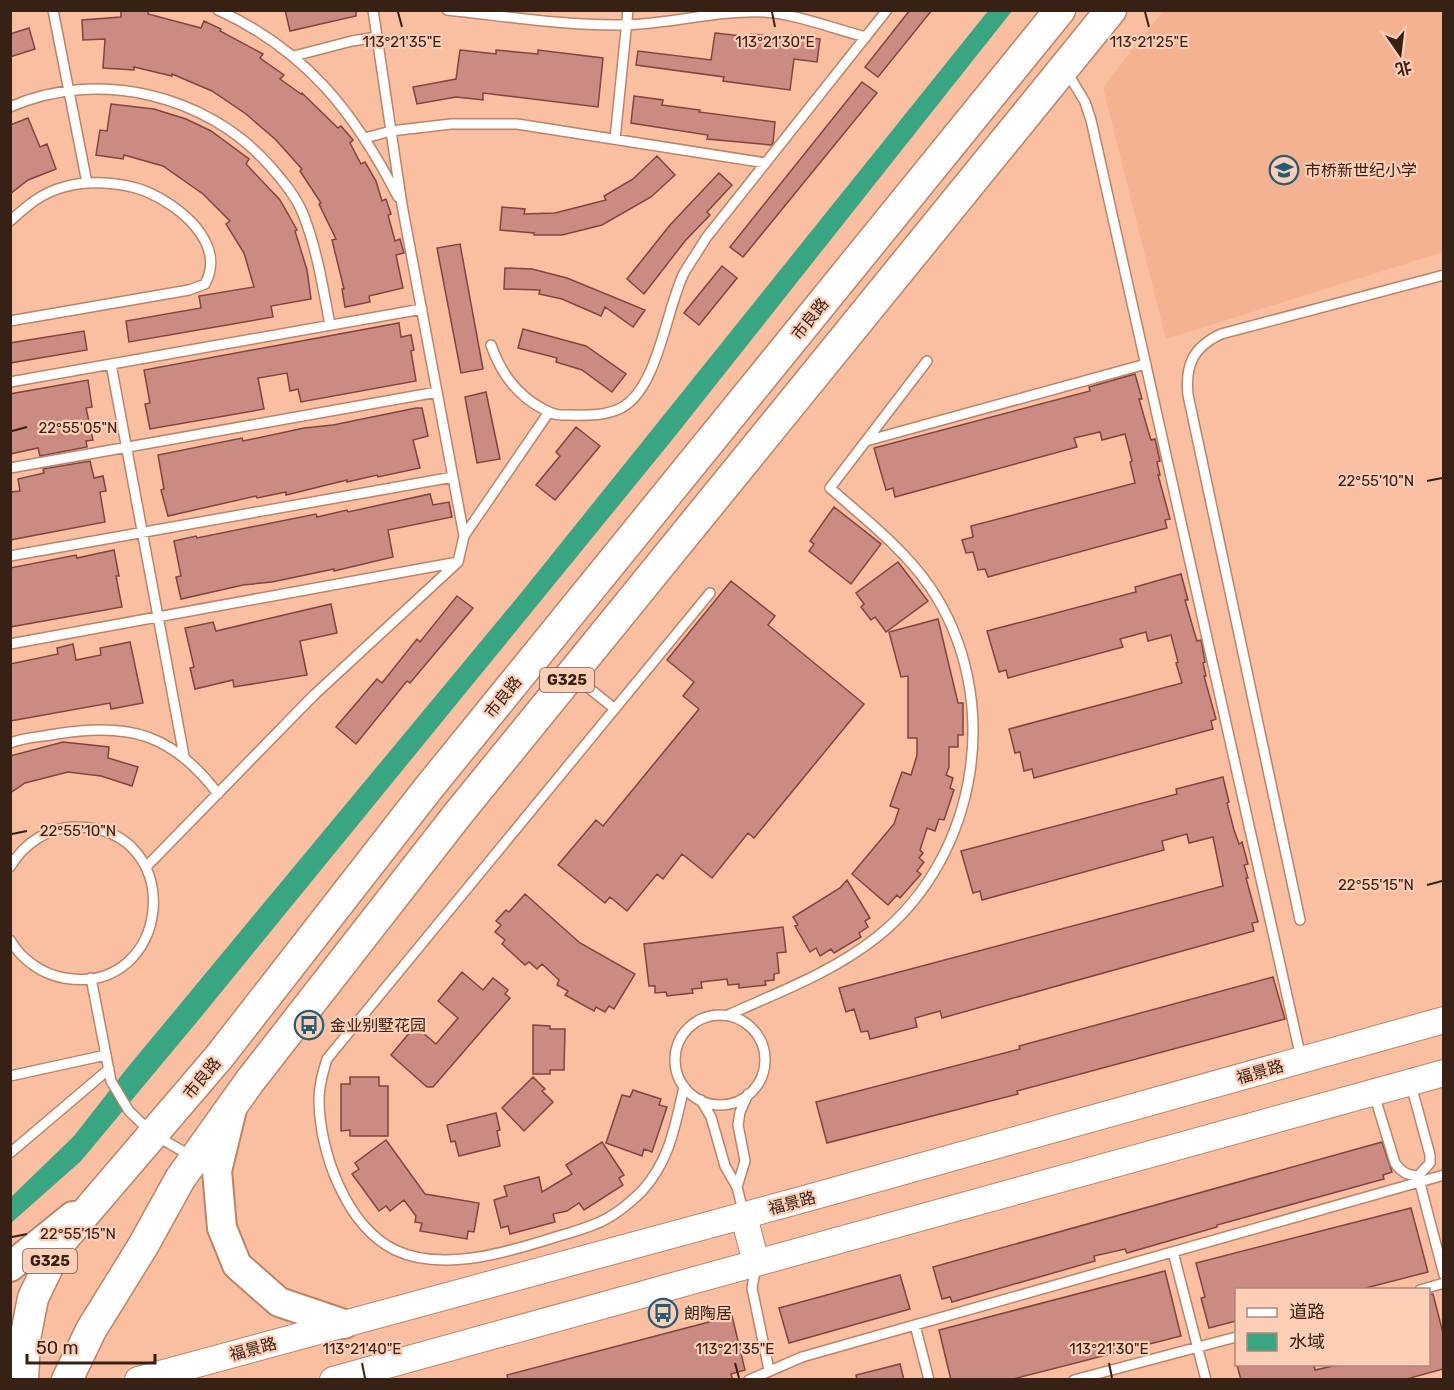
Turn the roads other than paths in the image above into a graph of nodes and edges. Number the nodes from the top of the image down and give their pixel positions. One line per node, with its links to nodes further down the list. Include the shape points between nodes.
1 (53, 10): 14 (lane)
2 (218, 10): 12 (lane, via 267,36)
3 (373, 10): 10 (lane)
4 (447, 10): 9 (lane)
5 (628, 10): 9 (lane)
6 (887, 10): 11 (lane)
7 (1060, 10): 68 (highway, 市良路 / G325, via 428,790 219,1057)
8 (1111, 10): 13 (highway, G325)
9 (627, 25): 11 (lane, via 766,12); 18 (lane)
10 (377, 37): 12 (lane); 16 (lane)
11 (866, 37): 19 (lane)
12 (294, 56): 17 (lane, via 328,88)
13 (1064, 68): 30 (lane, via 1091,120); 45 (highway, G325)
14 (69, 92): 15 (lane); 20 (lane); 26 (lane, via 115,90 161,98 205,115 244,141 277,174 303,213)
15 (10, 108)
16 (391, 131): 17 (lane); 18 (lane, via 451,124 517,124); 21 (lane)
17 (365, 138): 21 (lane)
18 (615, 140): 19 (lane)
19 (766, 163): 33 (lane, via 706,238 684,274 655,361 631,401 620,409 585,415)
20 (87, 183): 22 (lane, via 62,187 36,198); 25 (lane, via 104,182 144,190 173,205 206,242 212,268 206,284)
21 (402, 205): 24 (lane)
22 (10, 221)
23 (1443, 275): 52 (lane, via 1221,334 1200,347 1188,369 1188,395)
24 (422, 309): 26 (lane); 32 (lane)
25 (10, 321)
26 (330, 325): 29 (lane)
27 (492, 345): 33 (lane, via 512,385)
28 (927, 361): 34 (lane)
29 (111, 364): 31 (lane); 35 (lane)
30 (1146, 364): 34 (lane); 58 (lane)
31 (10, 382)
32 (438, 392): 35 (lane); 37 (lane)
33 (549, 412): 39 (lane)
34 (866, 441): 55 (lane, via 830,488 902,552 931,588 952,630 967,674 973,720 964,801 946,851 932,874 917,897 879,935 835,966)
35 (127, 448): 36 (lane); 38 (lane)
36 (10, 468)
37 (453, 477): 38 (lane); 39 (lane)
38 (142, 532): 40 (lane); 43 (lane)
39 (464, 536): 41 (lane)
40 (10, 556)
41 (458, 562): 43 (lane); 49 (lane, via 313,696)
42 (710, 593): 46 (lane)
43 (158, 617): 44 (lane); 48 (lane)
44 (10, 644)
45 (572, 674): 46 (lane); 67 (highway, G325)
46 (615, 709): 63 (lane, via 327,1059 321,1082 320,1120 336,1182 377,1240 426,1260 452,1260 526,1246 606,1220 642,1190 657,1170 670,1147)
47 (10, 743): 48 (lane, via 80,730 132,732 159,741)
48 (184, 756): 49 (lane)
49 (218, 794): 51 (lane)
50 (10, 867): 51 (lane, via 34,840 75,826 116,837)
51 (146, 867): 54 (lane, via 155,901 144,942 125,963)
52 (1300, 920)
53 (10, 940): 54 (lane, via 31,964 43,971 57,977)
54 (91, 978): 57 (lane)
55 (728, 1016): 63 (lane, via 695,1022 679,1039 675,1070); 65 (lane, via 749,1025 762,1044 764,1067)
56 (1443, 1020): 58 (main road, 福景路)
57 (106, 1055): 59 (lane); 61 (lane)
58 (1301, 1060): 75 (main road, 福景路)
59 (109, 1070): 68 (lane, via 111,1082 129,1112); 69 (lane)
60 (1443, 1073): 62 (main road)
61 (10, 1076)
62 (1411, 1083): 64 (main road); 73 (lane, via 1431,1155)
63 (684, 1087): 66 (lane)
64 (1374, 1093): 73 (lane, via 1395,1163 1407,1175); 77 (main road)
65 (749, 1094): 66 (lane, via 730,1103); 74 (lane, via 738,1125 745,1161)
66 (701, 1100): 74 (lane, via 711,1117 725,1166)
67 (234, 1103): 70 (highway, G325); 82 (main road, via 217,1171 222,1228 237,1265 279,1302)
68 (153, 1134): 70 (lane); 71 (highway, 市良路 / G325)
69 (10, 1153)
70 (195, 1158): 89 (highway, G325, via 91,1330)
71 (127, 1166): 78 (main road, G325); 88 (highway, 市良路 / G325, via 59,1244 42,1276 33,1298 25,1340)
72 (1443, 1175): 73 (lane)
73 (1419, 1179): 76 (lane); 79 (lane)
74 (737, 1187): 75 (lane)
75 (744, 1216): 77 (main road); 82 (main road, 福景路)
76 (1173, 1252): 83 (lane); 85 (lane)
77 (756, 1263): 86 (lane, via 752,1288); 91 (main road)
78 (10, 1267)
79 (1443, 1275)
80 (1443, 1283): 81 (lane)
81 (1427, 1288)
82 (344, 1324): 87 (main road, 福景路)
83 (915, 1325): 86 (lane); 93 (lane)
84 (1235, 1337): 85 (lane)
85 (1198, 1347): 94 (lane); 95 (lane)
86 (769, 1370): 92 (lane)
87 (200, 1372): 90 (main road, 福景路)
88 (23, 1380)
89 (67, 1380)
90 (138, 1380)
91 (333, 1380)
92 (749, 1380)
93 (929, 1380)
94 (1074, 1380)
95 (1206, 1380)

